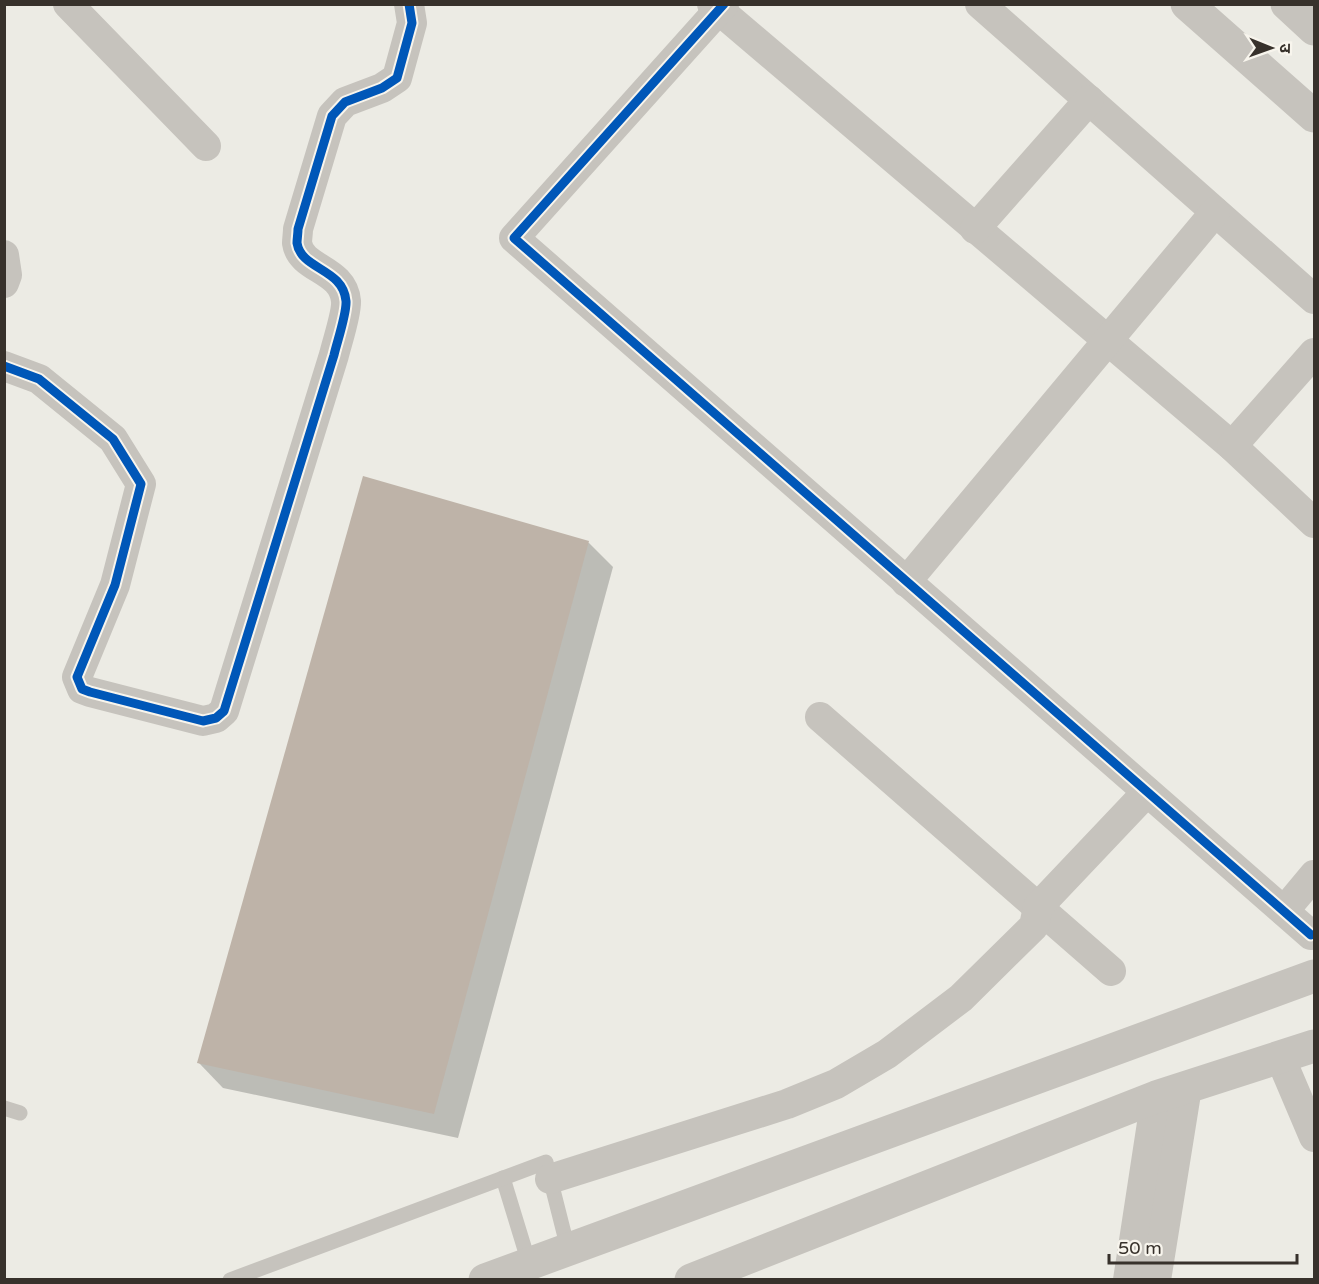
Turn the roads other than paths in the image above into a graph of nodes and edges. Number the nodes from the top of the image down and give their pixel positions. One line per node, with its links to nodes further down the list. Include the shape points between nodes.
1 (68, 4): 10 (street)
2 (409, 4): 18 (street, via 412,22 397,78 345,102 332,116 298,230 297,244 303,258 327,271 341,285 346,302 334,355 224,711 216,718 203,721 82,689 77,677 115,585 141,484 113,439 39,379)
3 (981, 4): 8 (street)
4 (1188, 4): 9 (street)
5 (1287, 4): 7 (street)
6 (718, 7): 12 (street); 21 (street, via 514,238)
7 (1314, 29)
8 (1089, 100): 11 (street); 12 (street)
9 (1314, 116)
10 (206, 146)
11 (1215, 212): 15 (street); 16 (street)
12 (975, 229): 16 (street)
13 (4, 255): 14 (street)
14 (4, 283)
15 (1314, 299)
16 (1107, 341): 19 (street); 21 (street)
17 (1314, 353): 19 (street)
18 (4, 366)
19 (1232, 446): 20 (street)
20 (1314, 523)
21 (906, 582): 23 (street)
22 (820, 717): 25 (street)
23 (1147, 792): 25 (street); 26 (street)
24 (1314, 874): 26 (street)
25 (1038, 907): 28 (street); 35 (street, via 1023,908 929,1000 862,1053 831,1071)
26 (1284, 911): 27 (street)
27 (1311, 935)
28 (1111, 971)
29 (1314, 976): 37 (street)
30 (1314, 1046): 31 (street)
31 (1280, 1057): 32 (street); 34 (street)
32 (1187, 1088): 33 (street); 43 (street)
33 (1155, 1097): 41 (street); 42 (street)
34 (1314, 1137)
35 (548, 1170): 36 (lane); 37 (lane)
36 (503, 1178): 38 (lane); 39 (lane)
37 (568, 1249): 38 (street)
38 (529, 1263): 40 (street)
39 (230, 1280)
40 (485, 1280)
41 (691, 1280)
42 (1128, 1280)
43 (1156, 1280)

